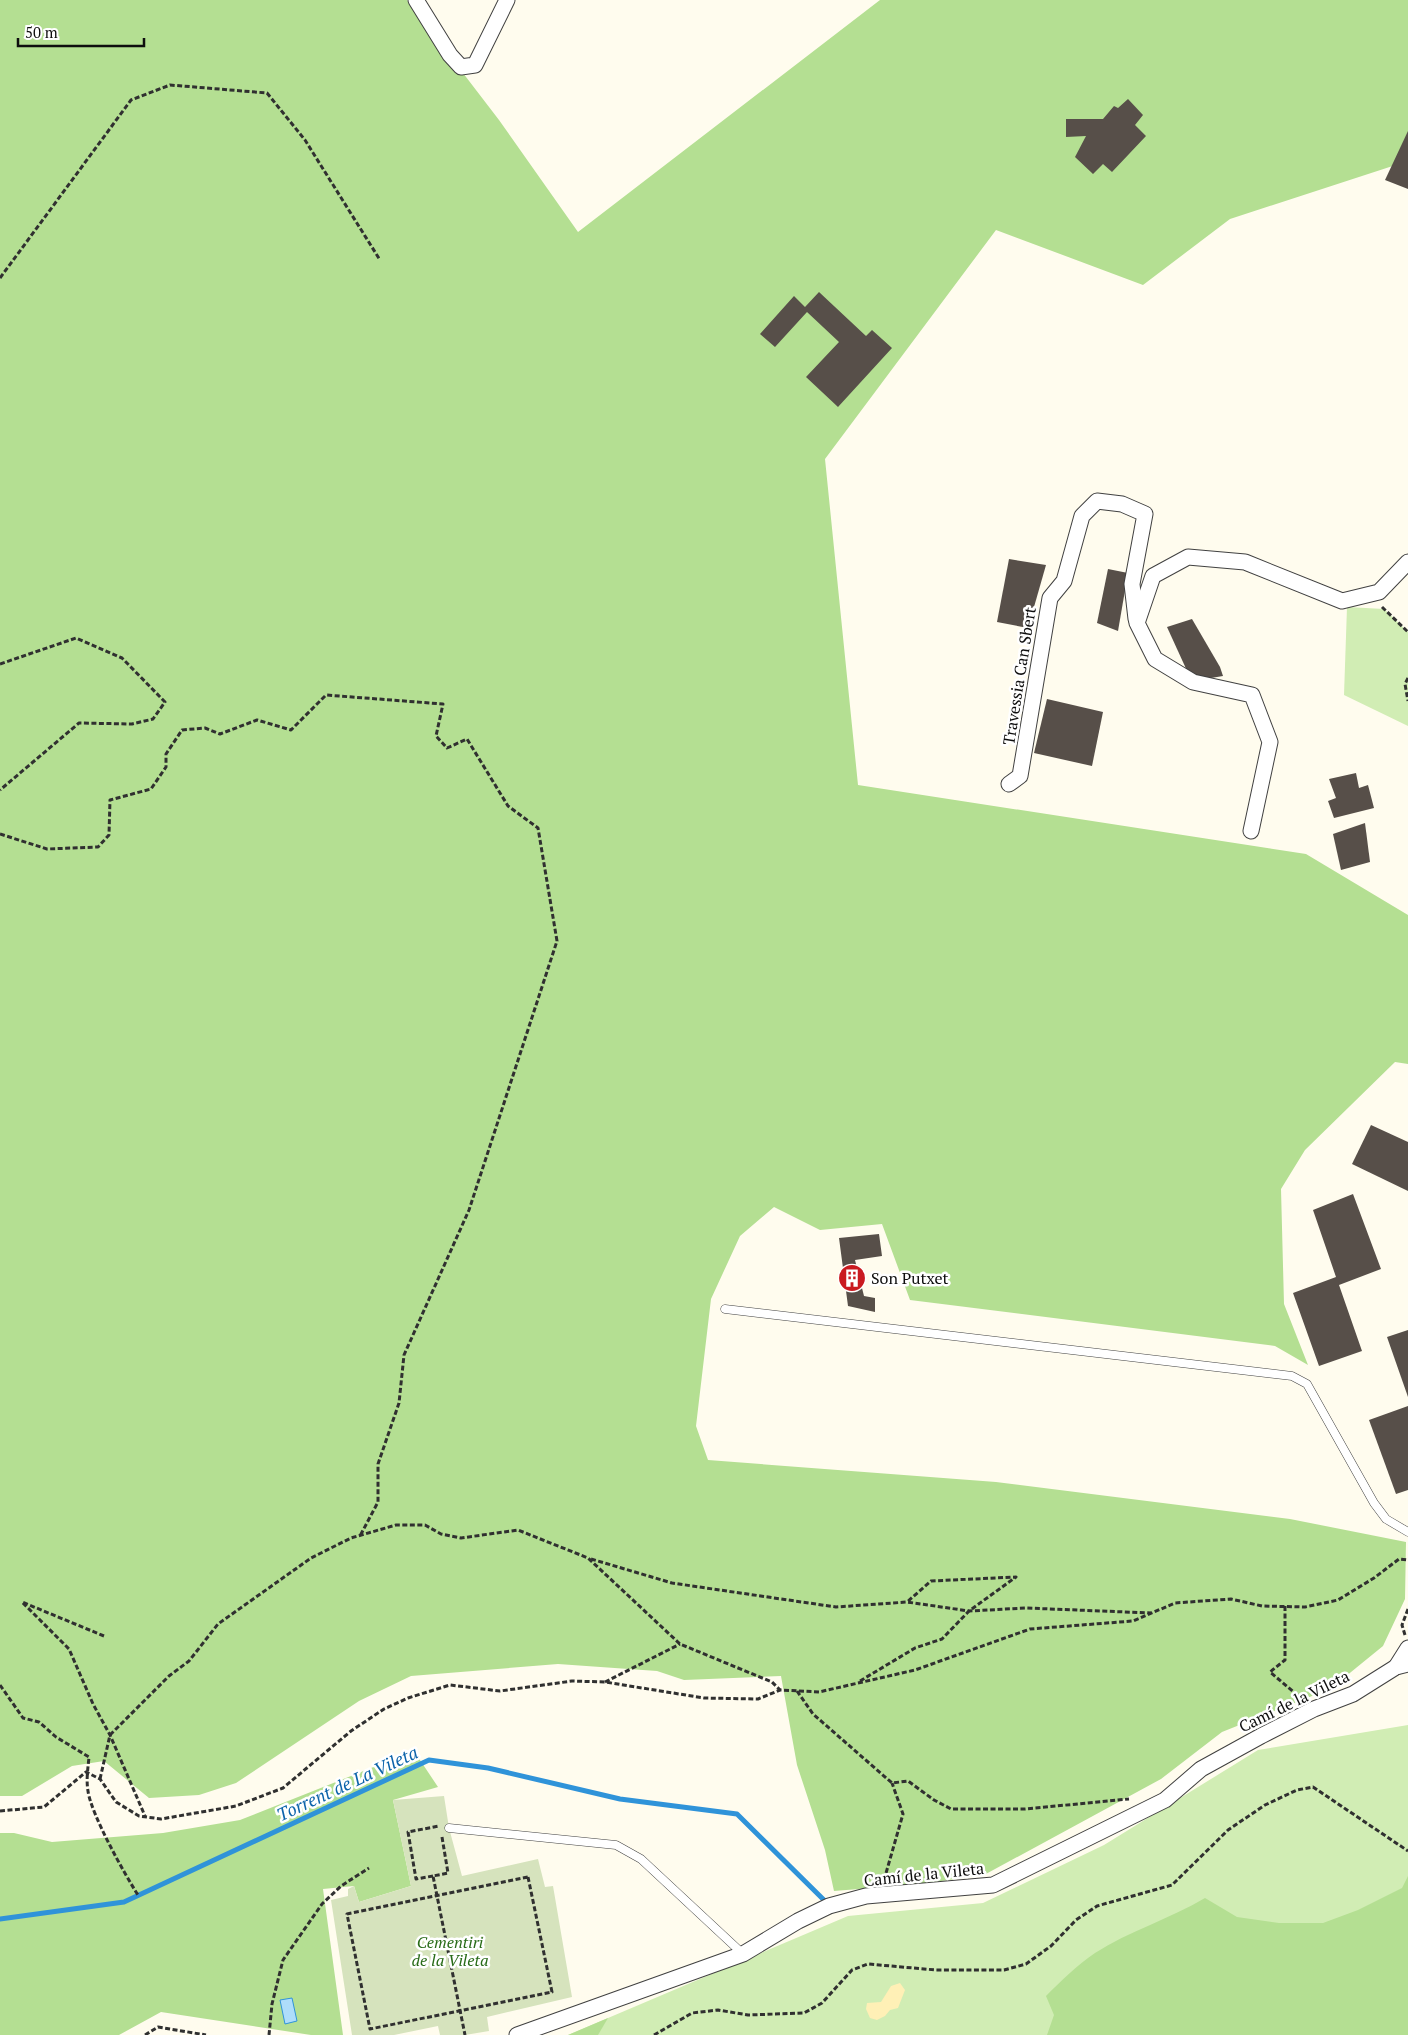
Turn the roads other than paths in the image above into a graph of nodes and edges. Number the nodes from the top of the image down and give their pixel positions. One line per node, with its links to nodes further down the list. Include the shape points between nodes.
1 (416, 0): 2 (street, via 461,67 475,65)
2 (508, 0)
3 (1408, 562): 4 (street, via 1379,592 1342,601 1245,562 1188,557 1153,576)
4 (1137, 623): 5 (street, Travessia Can Sbert, via 1132,584 1145,514 1122,504 1097,501 1082,516 1064,581 1050,598 1020,776); 6 (street, via 1155,659 1193,682 1252,695 1270,742)
5 (1009, 784)
6 (1251, 831)
7 (725, 1308): 8 (lane, via 1292,1376 1307,1384 1374,1503 1386,1519)
8 (1408, 1532)
9 (1408, 1648): 10 (street, Camí de la Vileta)
10 (1402, 1666): 12 (street, Camí de la Vileta, via 1353,1694 1314,1709 1201,1769 1165,1800 993,1885 880,1895 829,1906)
11 (449, 1828): 12 (lane, via 616,1845 641,1859)
12 (743, 1954): 13 (street, Camí de la Vileta)
13 (517, 2035)

